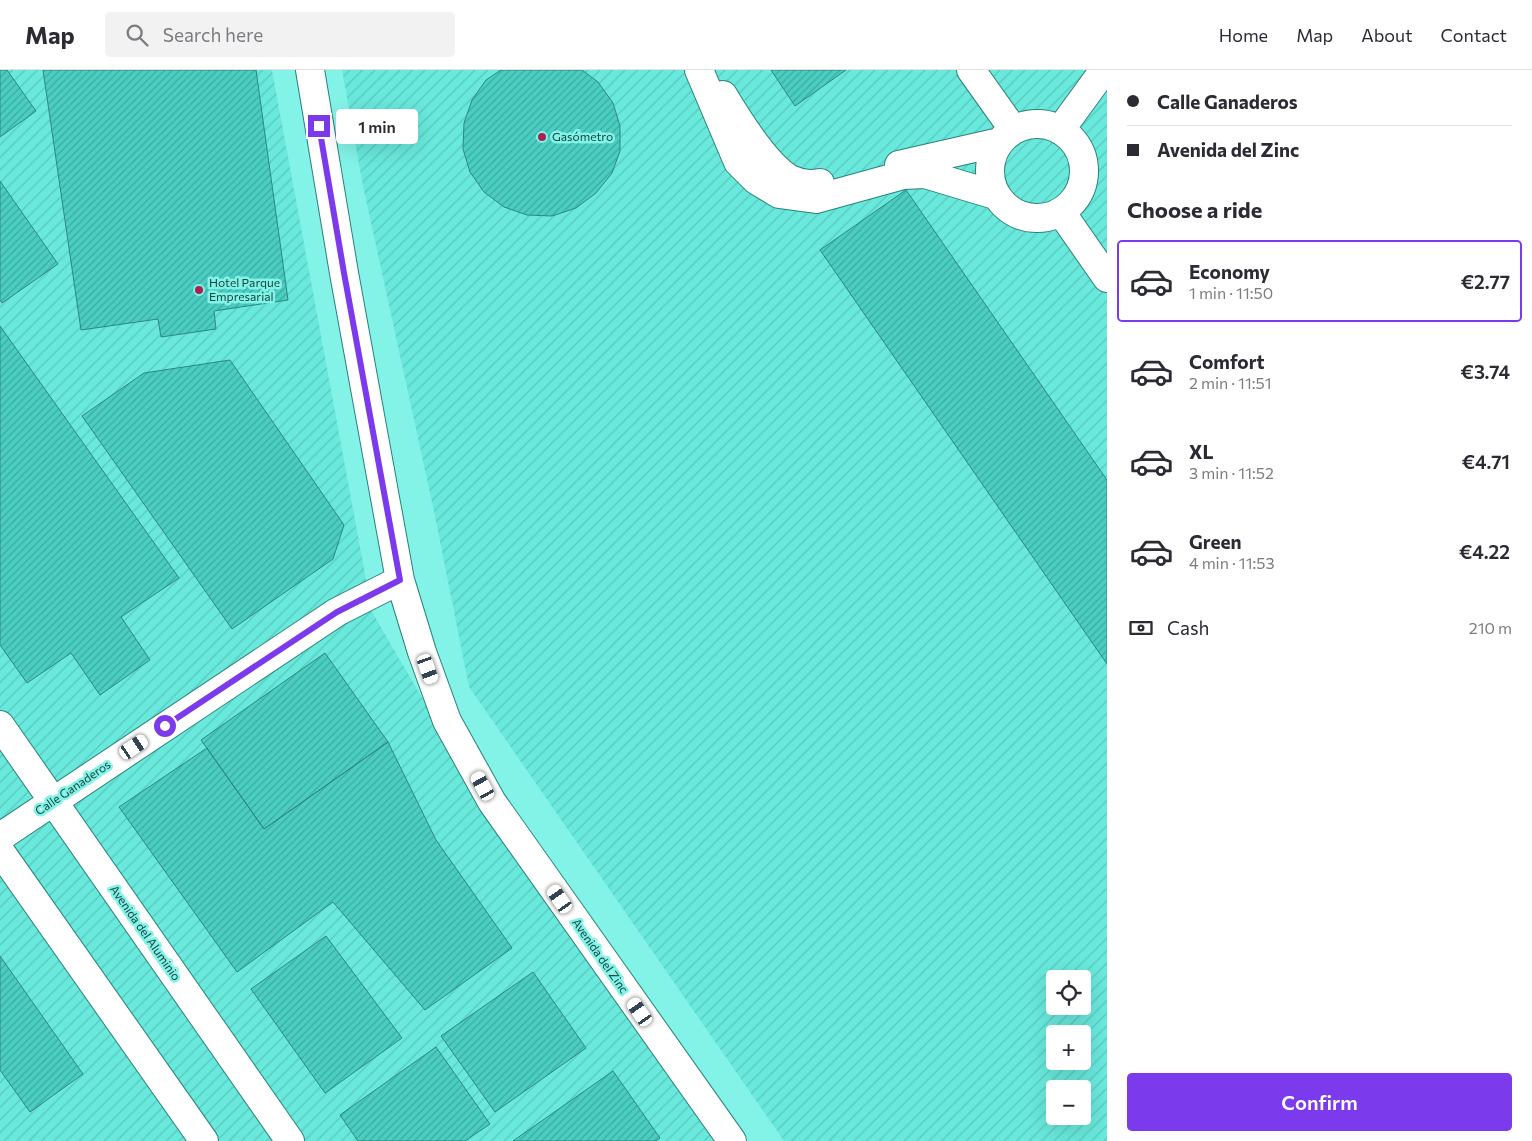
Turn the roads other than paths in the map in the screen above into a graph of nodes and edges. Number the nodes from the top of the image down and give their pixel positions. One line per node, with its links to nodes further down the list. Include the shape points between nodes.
1 (310, 70): 11 (street, Avenida del Zinc)
2 (700, 70): 8 (street, via 738,162 756,180 779,194 816,199 903,175 925,174)
3 (719, 70): 7 (street, via 724,95 758,147 791,180 809,185)
4 (971, 70): 7 (street)
5 (1104, 70): 6 (street)
6 (1061, 129): 7 (street, via 1037,122); 9 (street, via 1079,146 1085,171 1079,195)
7 (1006, 135): 8 (street, via 995,146 989,170)
8 (995, 195): 9 (street, via 1013,212 1029,217 1037,219)
9 (1061, 212): 10 (street)
10 (1107, 278)
11 (400, 580): 13 (street, Calle Ganaderos, via 337,612); 18 (street, Avenida del Zinc, via 447,721 492,802)
12 (0, 725): 13 (street, Avenida del Aluminio)
13 (54, 800): 14 (street, Calle Ganaderos); 17 (street, Avenida del Aluminio)
14 (0, 837)
15 (0, 851): 16 (street)
16 (204, 1141)
17 (290, 1141)
18 (732, 1141)

